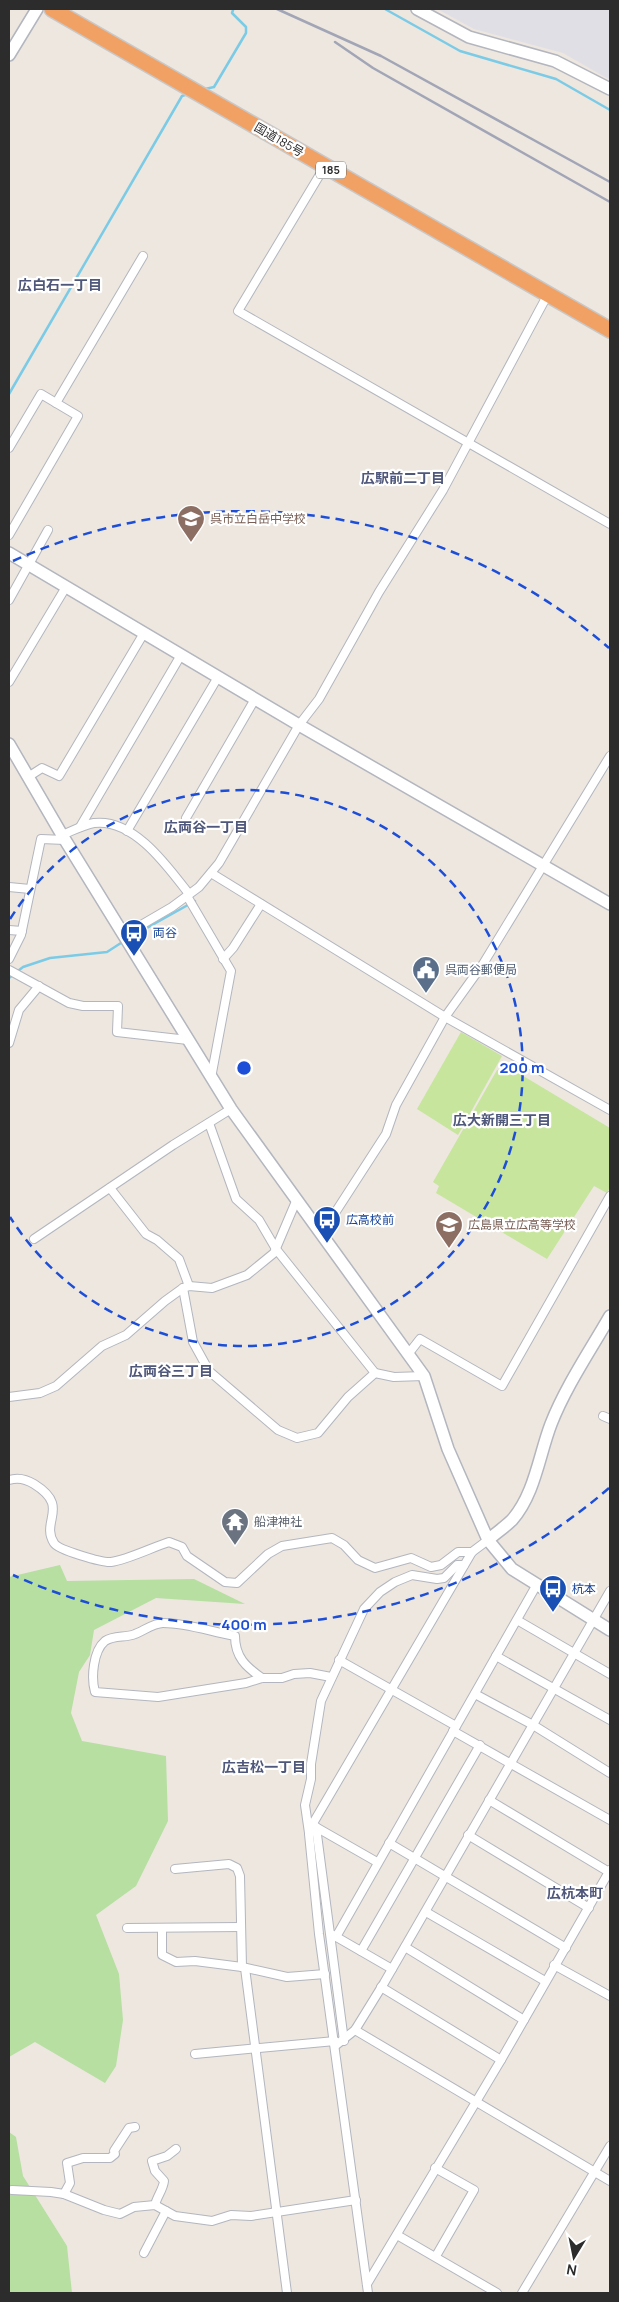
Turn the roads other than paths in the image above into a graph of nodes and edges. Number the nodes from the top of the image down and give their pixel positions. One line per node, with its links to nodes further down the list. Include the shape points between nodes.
1 (37, 9): 4 (street)
2 (52, 9): 6 (highway, 国道185号 / 185)
3 (417, 9): 5 (street, via 469,38 556,61)
4 (9, 54)
5 (610, 89)
6 (325, 166): 8 (highway, 国道185号 / 185); 11 (street, via 238,311)
7 (143, 256): 10 (street)
8 (548, 294): 9 (highway, 国道185号 / 185); 11 (street)
9 (610, 330)
10 (56, 403): 12 (street, via 40,394); 15 (street, via 78,416)
11 (469, 442): 13 (street); 25 (street, via 319,699)
12 (9, 448)
13 (610, 524)
14 (48, 530): 17 (street)
15 (9, 535)
16 (9, 553): 17 (street)
17 (30, 565): 18 (street); 19 (street)
18 (66, 587): 20 (street); 23 (street)
19 (9, 600)
20 (144, 634): 21 (street); 28 (street, via 59,776 42,768)
21 (181, 655): 22 (street); 30 (street)
22 (218, 677): 24 (street); 31 (street)
23 (9, 682)
24 (255, 699): 25 (street); 29 (street)
25 (299, 725): 33 (street); 34 (street)
26 (9, 744): 28 (street)
27 (610, 756): 33 (street)
28 (28, 776): 32 (street)
29 (186, 818)
30 (80, 827): 31 (street, via 95,823); 32 (street)
31 (127, 831): 37 (street, via 155,851)
32 (64, 838): 36 (street, via 41,839); 42 (street)
33 (545, 865): 39 (street); 47 (street, via 483,964)
34 (211, 873): 37 (street); 38 (street)
35 (9, 888): 36 (street)
36 (30, 889): 41 (street)
37 (188, 895): 42 (street); 44 (street)
38 (261, 904): 44 (street); 47 (street)
39 (610, 904)
40 (9, 930): 41 (street)
41 (22, 931): 43 (street)
42 (124, 935): 48 (street)
43 (9, 959)
44 (224, 959): 50 (street, via 231,971)
45 (9, 970): 46 (street)
46 (39, 986): 48 (street, via 69,1003 118,1006 116,1032); 49 (street, via 19,1010)
47 (445, 1017): 52 (street); 57 (street, via 396,1105 386,1134)
48 (188, 1040): 50 (street)
49 (9, 1043)
50 (211, 1078): 51 (street)
51 (231, 1110): 53 (street); 56 (street)
52 (610, 1110)
53 (209, 1123): 54 (street); 59 (street, via 236,1199 259,1220)
54 (110, 1188): 58 (street); 60 (street, via 146,1234 179,1259)
55 (610, 1196): 62 (street, via 502,1386 420,1339)
56 (297, 1199): 57 (street); 59 (street)
57 (322, 1233): 62 (street)
58 (34, 1239)
59 (276, 1249): 60 (street, via 247,1275 212,1288); 63 (street)
60 (186, 1287): 63 (street, via 193,1342 209,1371 278,1430 297,1438 318,1432); 65 (street, via 126,1335 102,1346 56,1386 40,1393)
61 (610, 1316): 67 (street, via 551,1424 521,1508)
62 (409, 1353): 64 (street)
63 (375, 1373): 64 (street, via 394,1377)
64 (424, 1376): 67 (street, via 448,1449)
65 (9, 1397)
66 (9, 1480): 68 (street, via 25,1478 46,1492 53,1504 51,1534 54,1544 62,1550 110,1562 169,1542 182,1547 187,1556 225,1582 237,1583 268,1554 282,1546 332,1538 358,1560 375,1568 411,1558 431,1567 441,1565 458,1552)
67 (488, 1540): 68 (street); 70 (street, via 512,1569)
68 (472, 1552): 69 (street)
69 (464, 1566): 77 (street, via 457,1565 444,1578 412,1575 380,1592 364,1609); 82 (street)
70 (536, 1586): 72 (street); 73 (street)
71 (610, 1591): 73 (street)
72 (517, 1620): 75 (street); 76 (street)
73 (592, 1620): 74 (street); 75 (street)
74 (610, 1630)
75 (574, 1652): 78 (street); 81 (street)
76 (496, 1656): 81 (street); 83 (street)
77 (339, 1660): 79 (street); 82 (street)
78 (610, 1674)
79 (331, 1677): 80 (street, via 310,1673); 93 (street, via 321,1701 305,1805)
80 (262, 1678): 80 (street, via 246,1667 238,1655 235,1636 161,1623 132,1636 105,1641 97,1656 93,1676 95,1692 158,1697)
81 (553, 1688): 84 (street); 85 (street)
82 (392, 1690): 86 (street); 92 (street)
83 (475, 1694): 85 (street); 86 (street)
84 (610, 1720)
85 (533, 1725): 88 (street); 89 (street)
86 (454, 1728): 87 (street); 95 (street)
87 (480, 1745): 88 (street); 96 (street)
88 (510, 1762): 90 (street); 91 (street)
89 (610, 1772)
90 (489, 1800): 94 (street); 99 (street)
91 (610, 1820)
92 (314, 1826): 93 (street); 97 (street); 107 (street)
93 (309, 1834): 106 (street)
94 (468, 1835): 100 (street); 101 (street)
95 (389, 1843): 96 (street); 97 (street)
96 (413, 1858): 100 (street); 110 (street)
97 (377, 1862): 107 (street)
98 (175, 1869): 103 (street, via 229,1864 237,1868)
99 (610, 1871): 101 (street)
100 (446, 1877): 102 (street); 109 (street)
101 (589, 1908): 109 (street)
102 (426, 1912): 108 (street); 115 (street)
103 (241, 1927): 105 (street); 112 (street)
104 (127, 1928): 105 (street)
105 (162, 1928): 112 (street, via 162,1955 176,1962 195,1961)
106 (319, 1934): 107 (street); 114 (street)
107 (333, 1935): 110 (street); 120 (street)
108 (405, 1947): 113 (street); 118 (street)
109 (566, 1948): 111 (street)
110 (360, 1951): 113 (street)
111 (554, 1965): 115 (street); 117 (street)
112 (243, 1968): 114 (street, via 287,1977); 122 (street)
113 (392, 1969): 116 (street)
114 (325, 1974): 121 (street)
115 (545, 1981): 118 (street)
116 (381, 1988): 119 (street); 124 (street)
117 (610, 1996)
118 (524, 2020): 124 (street)
119 (356, 2030): 120 (street); 125 (street)
120 (344, 2041): 121 (street)
121 (335, 2043): 122 (street); 134 (street)
122 (254, 2048): 123 (street); 137 (street)
123 (195, 2054)
124 (501, 2060): 125 (street)
125 (476, 2102): 129 (street); 130 (street)
126 (134, 2126): 133 (street, via 129,2128 110,2158 83,2158 67,2163 70,2183)
127 (610, 2146): 130 (street)
128 (176, 2149): 135 (street, via 152,2161 155,2171 164,2181)
129 (435, 2168): 138 (street); 140 (street, via 474,2190)
130 (595, 2172): 131 (street); 145 (street)
131 (610, 2181)
132 (12, 2190): 133 (street)
133 (64, 2194): 135 (street, via 120,2214 134,2207)
134 (356, 2200): 137 (street); 141 (street)
135 (155, 2205): 136 (street)
136 (166, 2211): 137 (street, via 175,2216 212,2221 230,2215); 139 (street)
137 (276, 2212): 142 (street)
138 (397, 2235): 140 (street); 141 (street)
139 (144, 2254)
140 (436, 2256): 144 (street)
141 (367, 2284): 143 (street)
142 (287, 2293)
143 (368, 2293)
144 (497, 2293)
145 (522, 2293)

